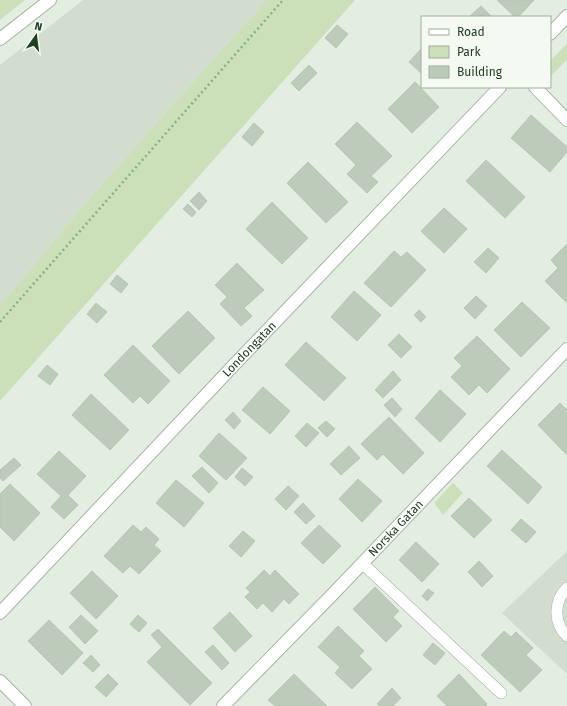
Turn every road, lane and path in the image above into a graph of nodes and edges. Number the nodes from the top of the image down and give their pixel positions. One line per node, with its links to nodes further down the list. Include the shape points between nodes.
1 (50, 0): 5 (street)
2 (283, 0): 9 (path)
3 (567, 16): 4 (street)
4 (551, 33)
5 (0, 39)
6 (499, 88): 13 (street, Londongatan)
7 (536, 88): 8 (street)
8 (567, 120)
9 (0, 322)
10 (567, 349): 11 (street, Norska Gatan)
11 (362, 563): 16 (lane); 18 (street, Norska Gatan)
12 (567, 588): 14 (lane, via 559,599 557,610 558,622)
13 (0, 613)
14 (567, 636)
15 (0, 681): 17 (street)
16 (501, 693)
17 (25, 706)
18 (223, 706)

